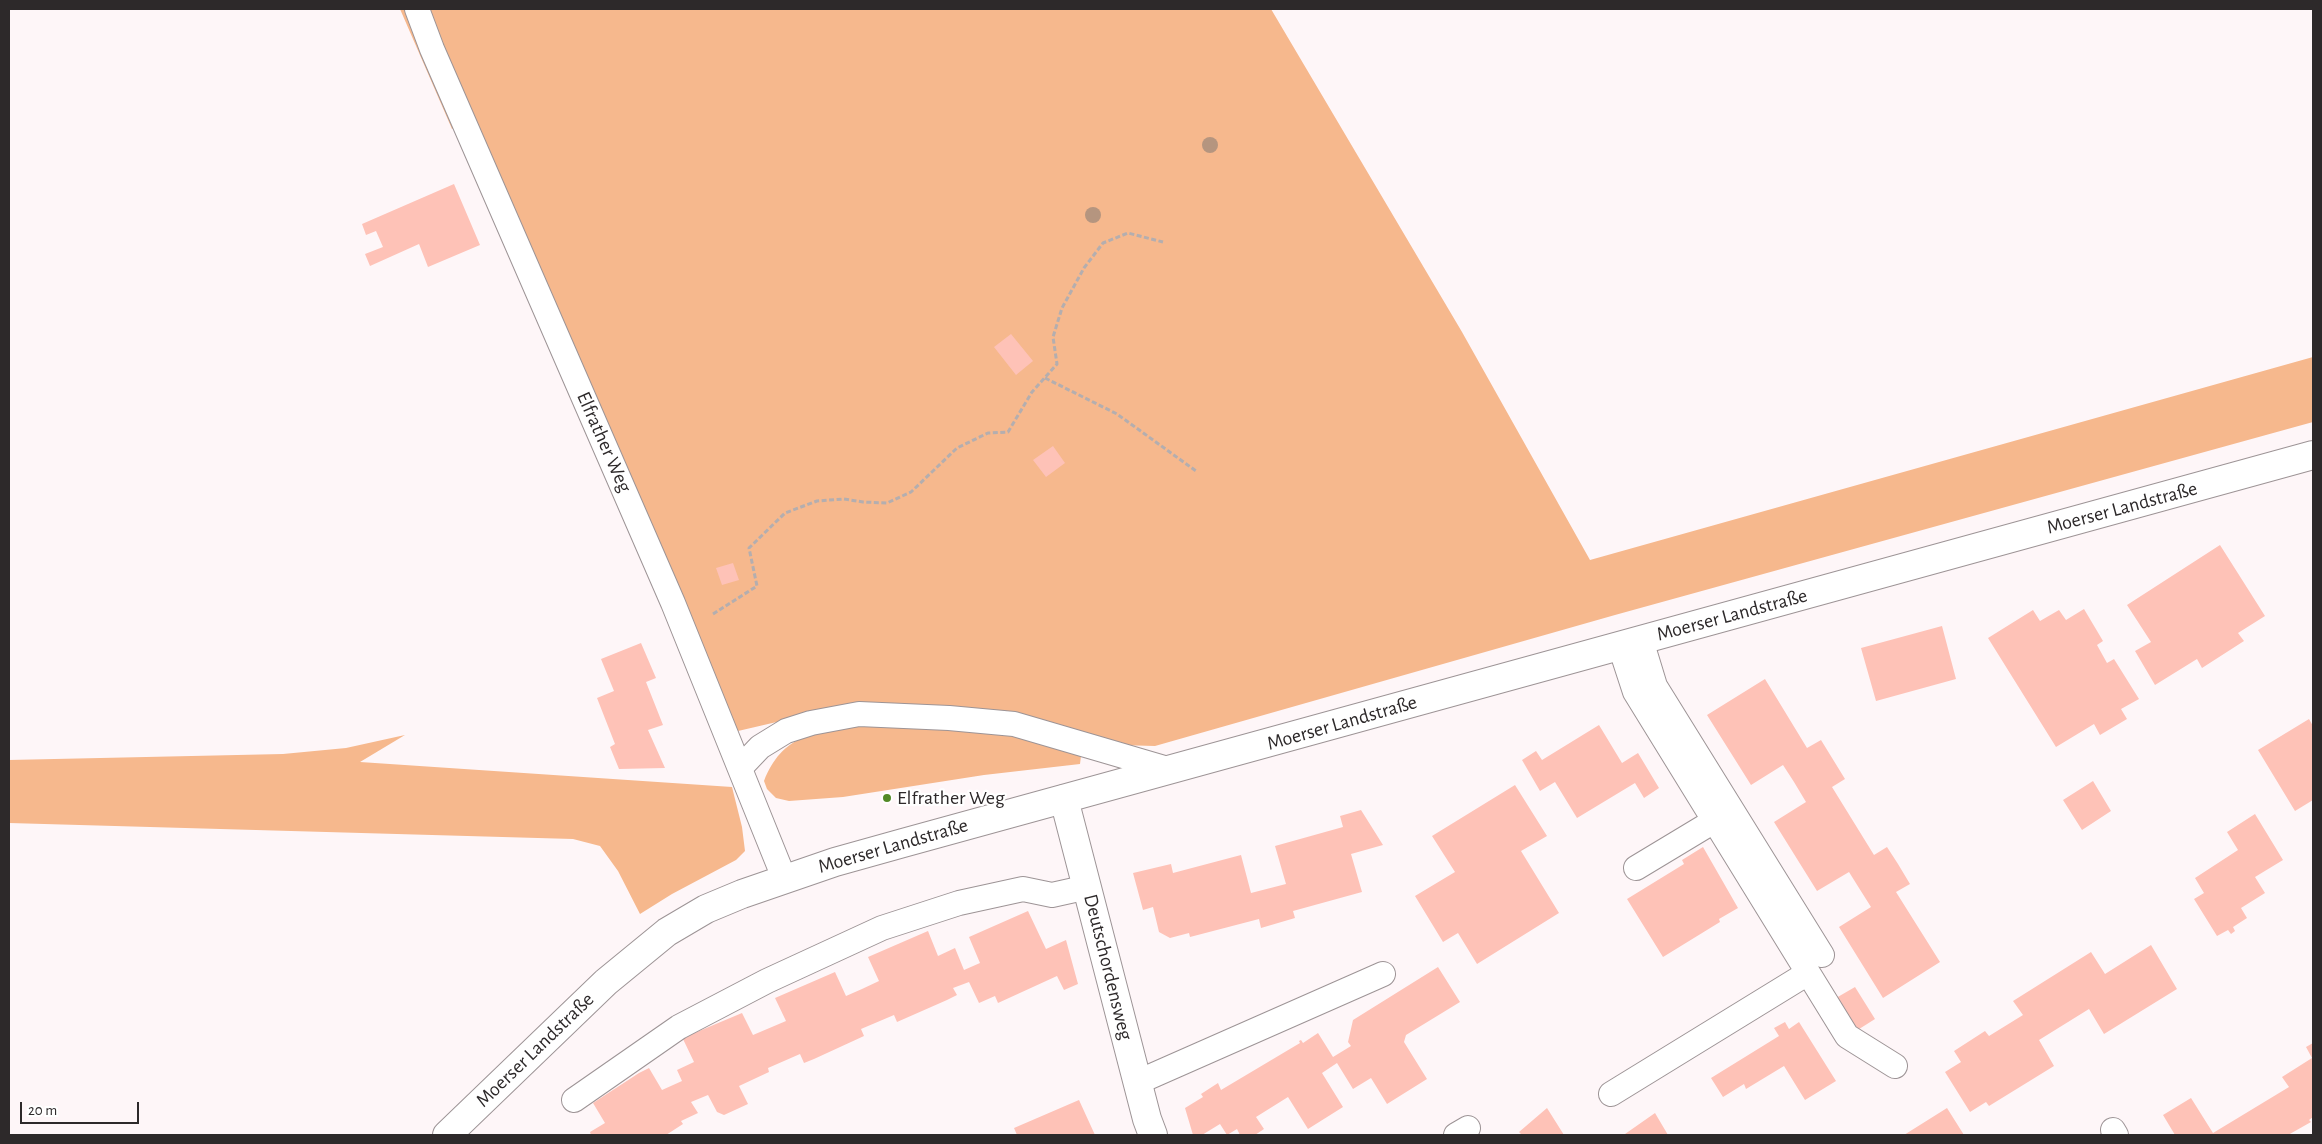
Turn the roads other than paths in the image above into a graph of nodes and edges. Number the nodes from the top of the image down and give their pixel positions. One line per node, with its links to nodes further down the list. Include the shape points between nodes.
1 (417, 9): 4 (lane, Elfrather Weg)
2 (2313, 455): 3 (main road, Moerser Landstraße)
3 (1631, 643): 5 (main road, Moerser Landstraße); 7 (lane, via 1635,692); 11 (lane)
4 (741, 767): 5 (lane, via 760,747 786,731 859,714 1014,724); 9 (lane, Elfrather Weg)
5 (1171, 770): 6 (main road, Moerser Landstraße)
6 (1064, 799): 9 (main road, Moerser Landstraße); 10 (main road, Deutschordensweg)
7 (1714, 821): 8 (lane); 11 (lane)
8 (1636, 868)
9 (784, 878): 17 (main road, Moerser Landstraße, via 706,909 667,932 606,982)
10 (1088, 887): 14 (main road, Deutschordensweg); 16 (lane, via 1052,895 1023,889 959,903 882,928 693,1019)
11 (1815, 964): 13 (lane, via 1847,1036); 15 (lane)
12 (1383, 974): 14 (lane)
13 (1895, 1066)
14 (1138, 1082): 18 (main road, Deutschordensweg)
15 (1611, 1094)
16 (574, 1100)
17 (447, 1135)
18 (1154, 1135)

